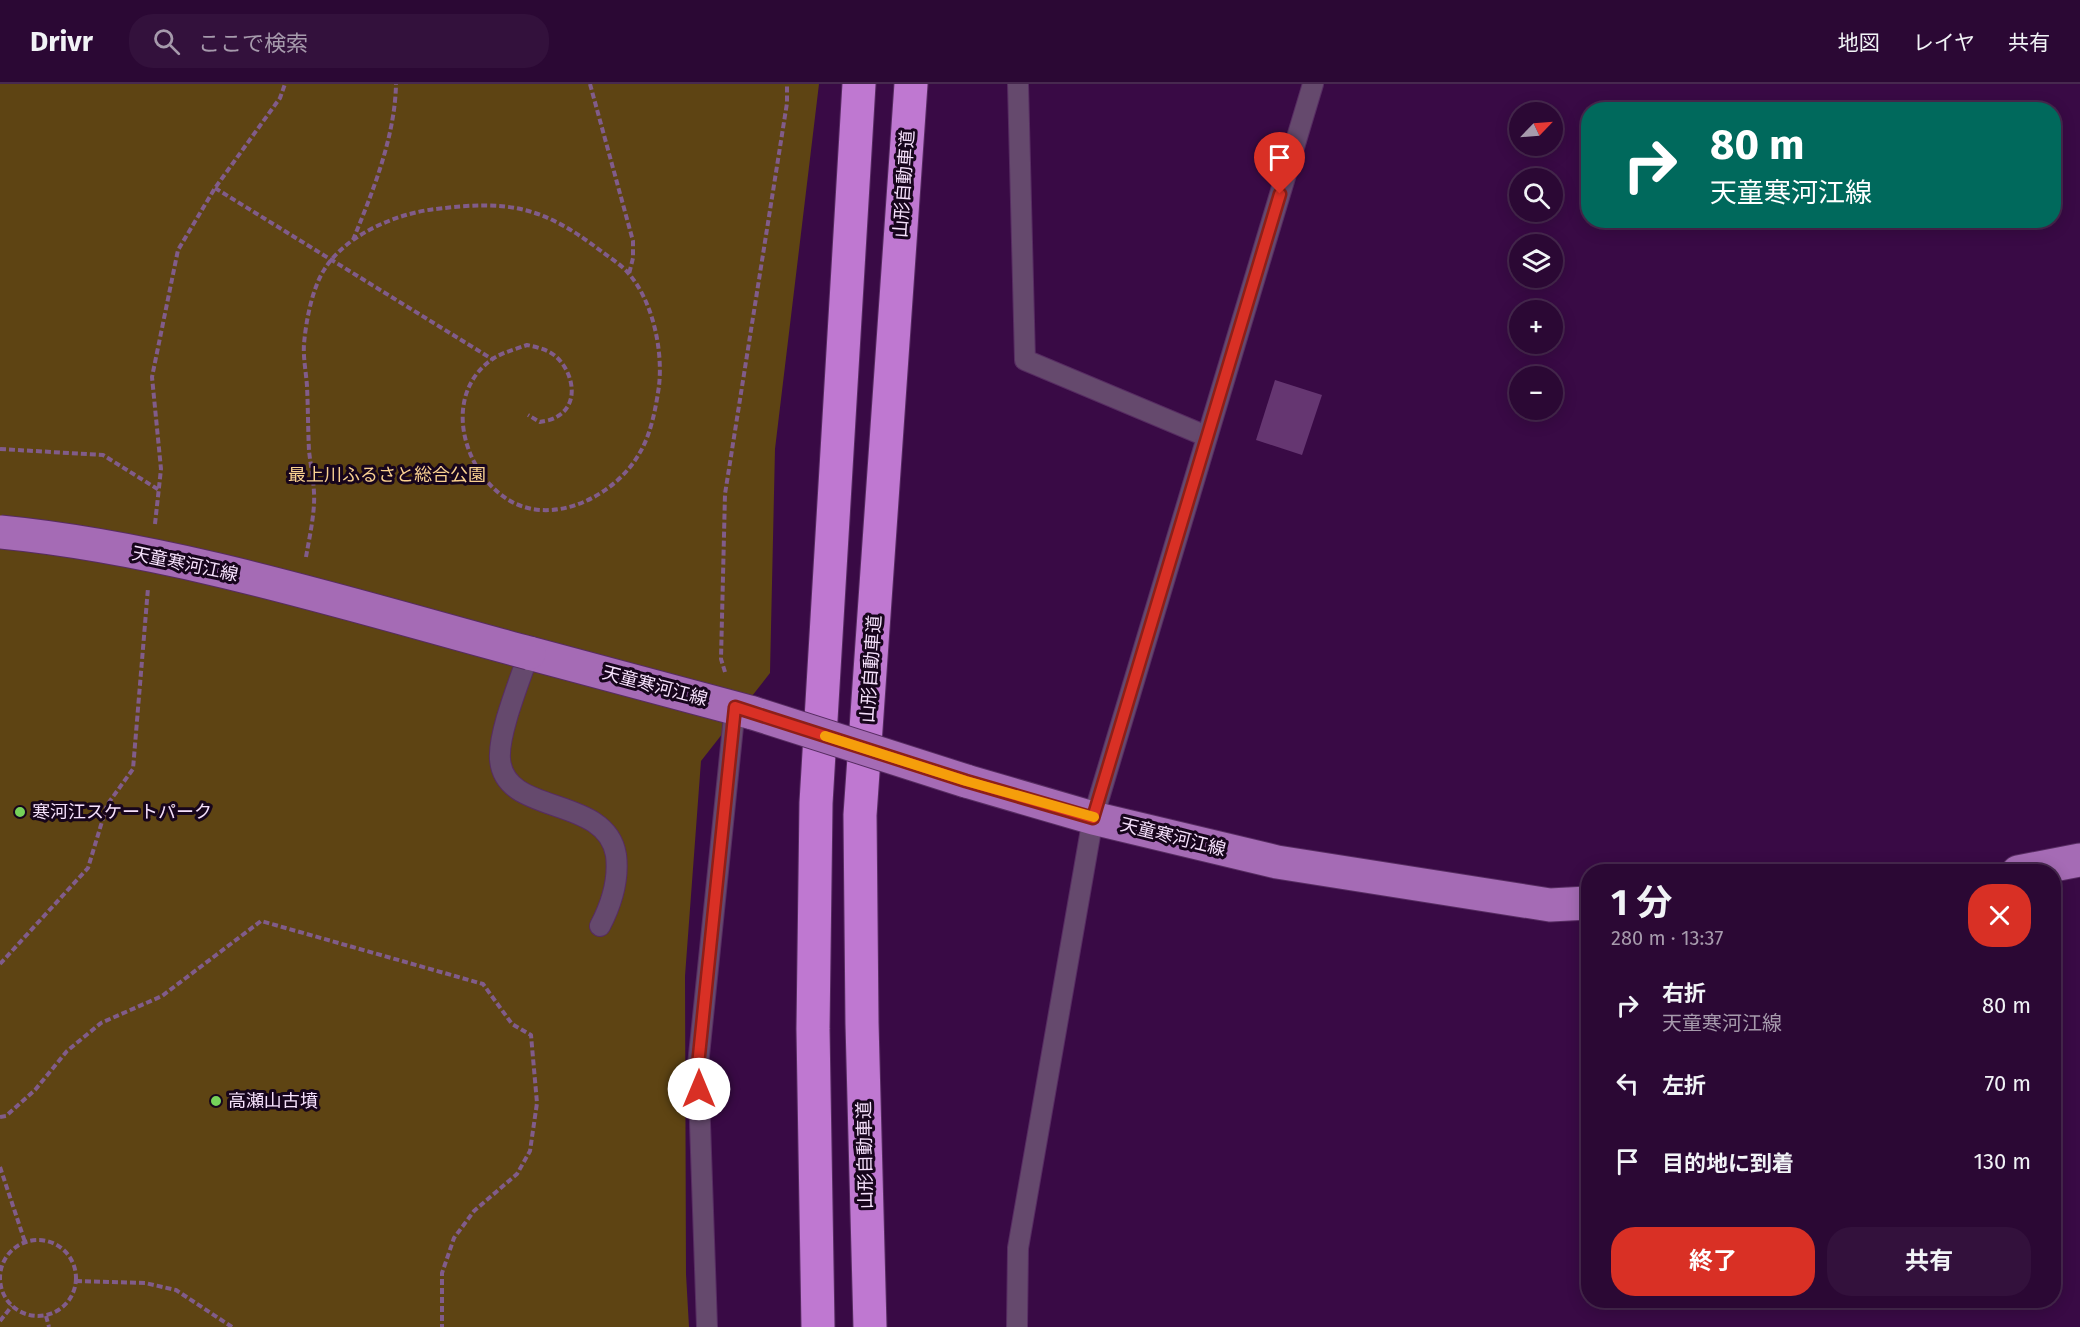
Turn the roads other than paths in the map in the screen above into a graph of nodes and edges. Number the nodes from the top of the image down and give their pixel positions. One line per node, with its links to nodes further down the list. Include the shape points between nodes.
1 (860, 84): 15 (highway, via 816,803 813,1029)
2 (910, 84): 16 (highway, 山形自動車道, via 860,815)
3 (1018, 84): 5 (lane, via 1025,360)
4 (1313, 84): 5 (lane)
5 (1206, 436): 9 (lane)
6 (0, 532): 7 (main road, 天童寒河江線, bridge, via 59,538 301,591)
7 (529, 653): 8 (main road, 天童寒河江線); 13 (lane, via 501,743 500,760 504,774 516,788 537,800 588,817 604,829 614,844 618,868)
8 (744, 710): 9 (main road, 天童寒河江線, bridge); 14 (lane, via 698,1065)
9 (1093, 818): 12 (main road, 天童寒河江線, via 1277,862 1550,905); 17 (lane, via 1018,1248)
10 (2080, 860): 11 (main road)
11 (2059, 864)
12 (1581, 903)
13 (600, 926)
14 (707, 1327)
15 (818, 1327)
16 (870, 1327)
17 (1017, 1327)

